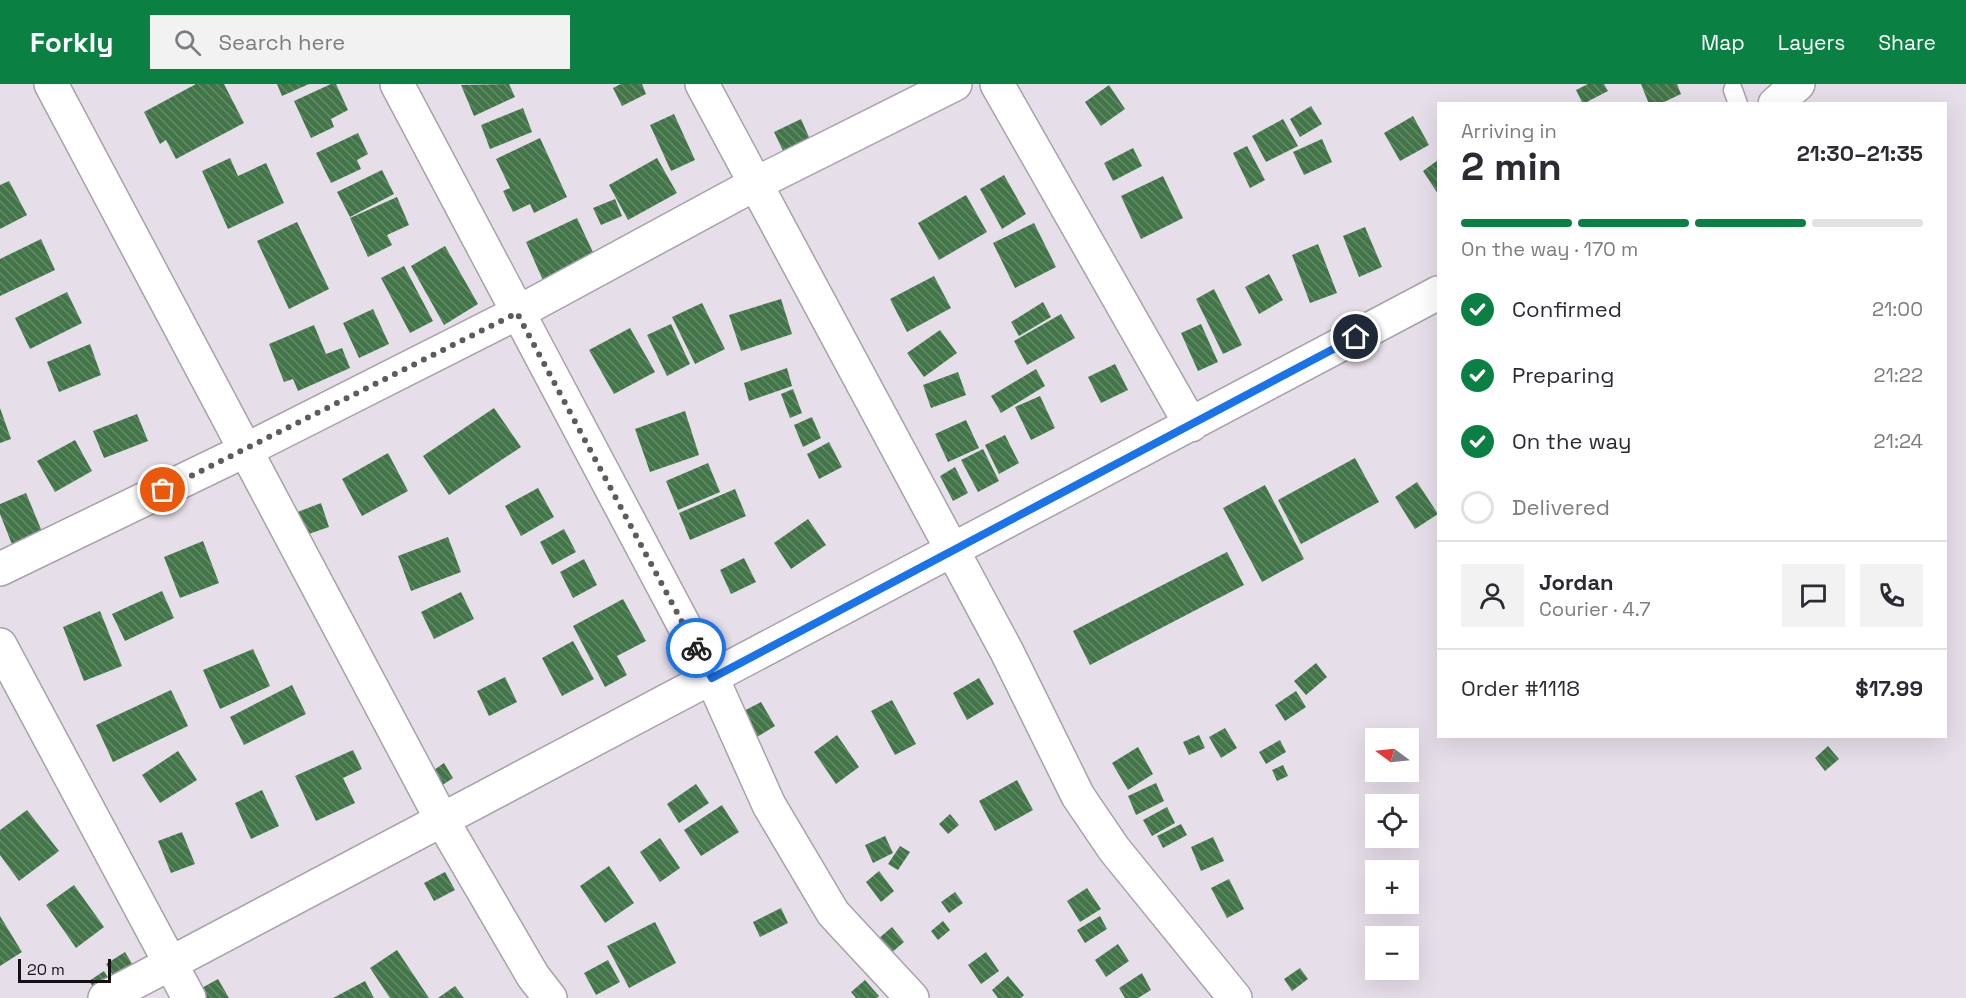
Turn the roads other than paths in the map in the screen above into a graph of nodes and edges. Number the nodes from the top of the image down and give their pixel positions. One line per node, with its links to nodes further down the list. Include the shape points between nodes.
1 (51, 84): 12 (street)
2 (397, 84): 10 (street)
3 (702, 84): 8 (street)
4 (955, 84): 8 (street)
5 (997, 84): 11 (street)
6 (1798, 84): 7 (street)
7 (1777, 102)
8 (755, 184): 10 (street); 13 (street)
9 (1437, 294): 11 (street)
10 (517, 313): 12 (street); 16 (street)
11 (1191, 425): 13 (street)
12 (244, 451): 14 (street); 17 (street)
13 (952, 551): 16 (street); 23 (street, via 1096,825)
14 (0, 569)
15 (0, 645): 18 (street)
16 (712, 678): 17 (street); 22 (street, via 769,805 833,913)
17 (442, 820): 18 (street); 21 (street, via 533,976)
18 (170, 963): 19 (street); 20 (street)
19 (105, 998)
20 (189, 998)
21 (550, 998)
22 (912, 998)
23 (1235, 998)

